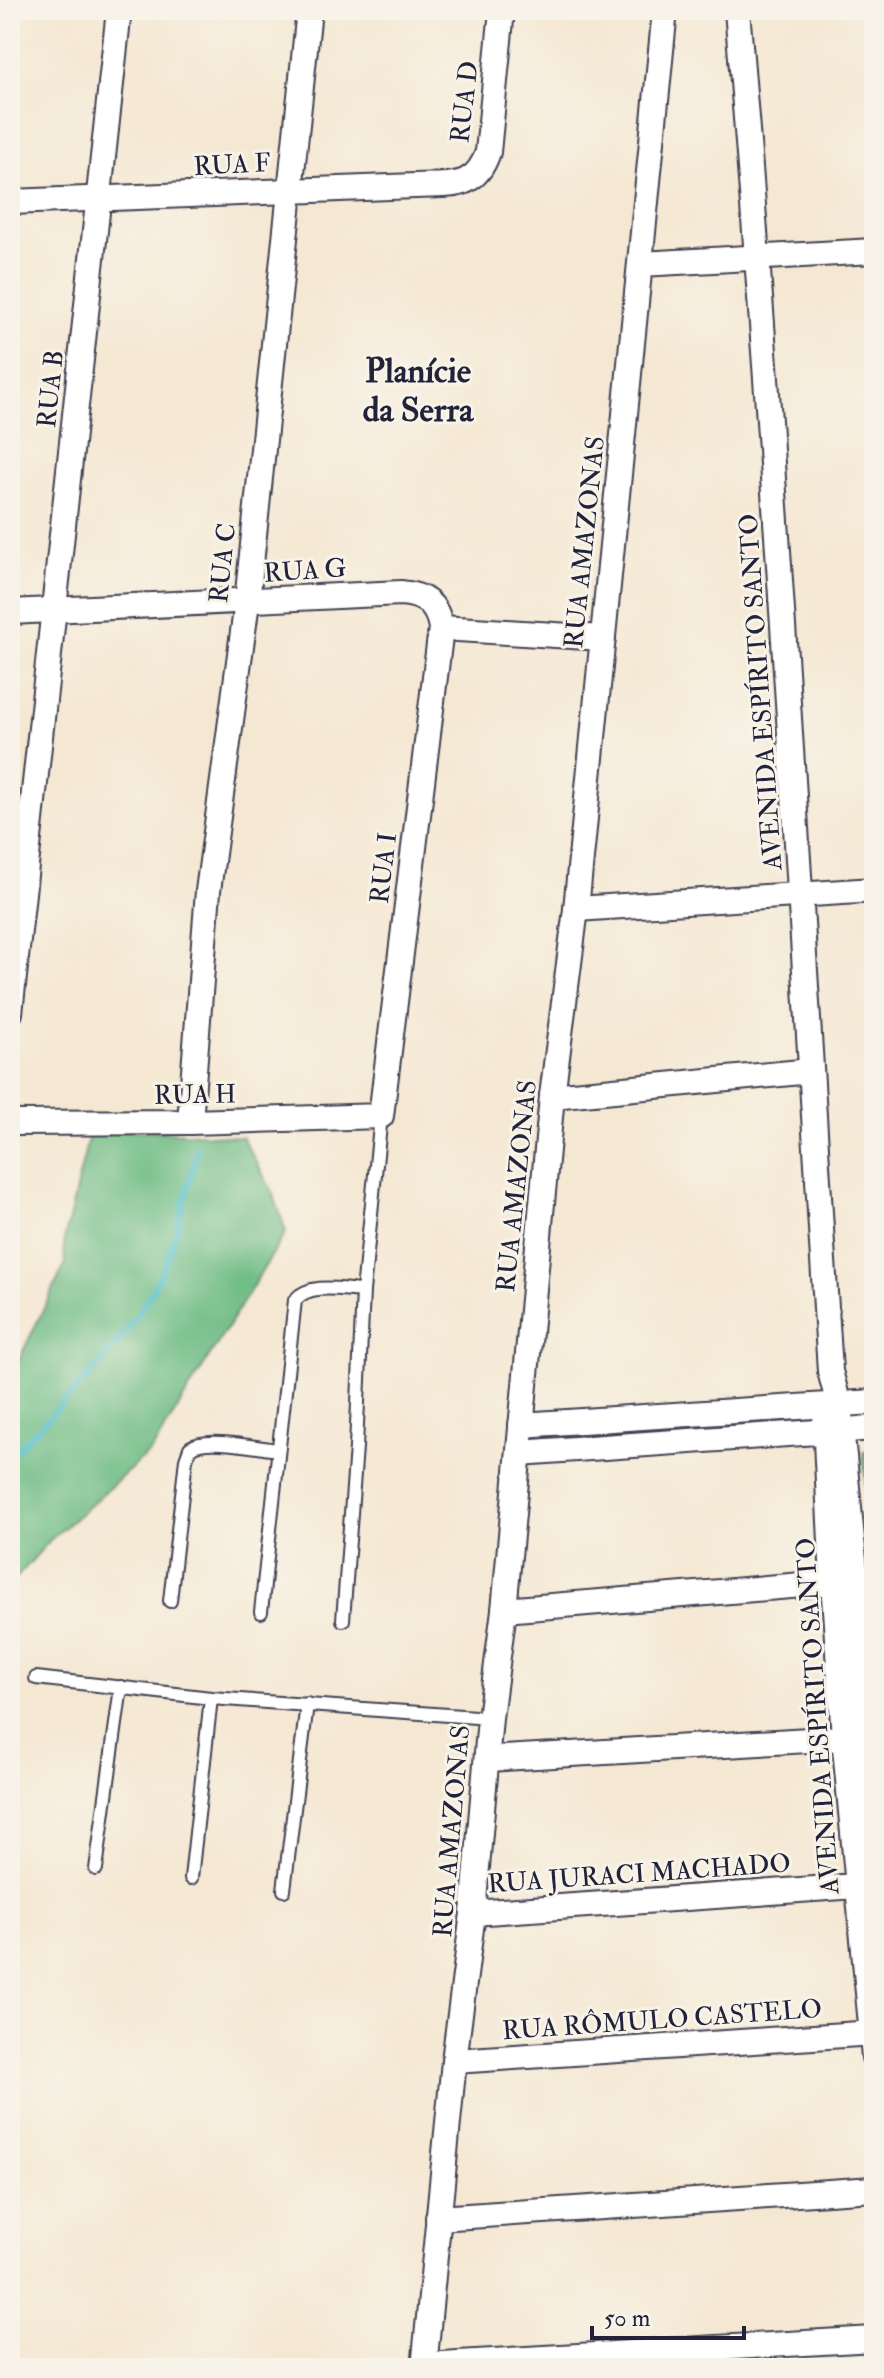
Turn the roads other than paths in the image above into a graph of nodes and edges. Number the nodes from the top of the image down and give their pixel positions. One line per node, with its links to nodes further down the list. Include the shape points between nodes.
1 (119, 10): 8 (street, RUA B)
2 (309, 10): 7 (street, RUA C)
3 (502, 10): 6 (street, RUA D, via 488,152 479,173)
4 (665, 10): 12 (street, RUA AMAZONAS)
5 (737, 10): 11 (street, AVENIDA ESPÍRITO SANTO)
6 (457, 184): 7 (street, RUA F)
7 (290, 190): 8 (street, RUA F); 13 (street, RUA C)
8 (99, 198): 9 (street, RUA F); 14 (street, RUA B)
9 (10, 202)
10 (874, 251): 11 (street)
11 (759, 259): 12 (street); 19 (street, AVENIDA ESPÍRITO SANTO)
12 (641, 264): 17 (street, RUA AMAZONAS)
13 (247, 602): 14 (street, RUA G); 16 (street, RUA G, via 412,594 437,611); 25 (street, RUA C, via 208,891)
14 (53, 609): 15 (street, RUA G); 21 (street, RUA B)
15 (10, 612)
16 (441, 628): 17 (street); 24 (street, RUA I)
17 (603, 638): 20 (street, RUA AMAZONAS)
18 (874, 890): 19 (street)
19 (802, 896): 20 (street); 22 (street, AVENIDA ESPÍRITO SANTO)
20 (576, 909): 23 (street, RUA AMAZONAS)
21 (10, 1013)
22 (811, 1071): 23 (street); 29 (street, AVENIDA ESPÍRITO SANTO)
23 (552, 1096): 30 (street, RUA AMAZONAS)
24 (381, 1116): 25 (street, RUA H); 27 (lane)
25 (190, 1122): 26 (street, RUA H)
26 (10, 1123)
27 (363, 1291): 33 (lane, via 312,1289 295,1300); 39 (lane)
28 (874, 1402): 29 (street)
29 (832, 1406): 30 (street); 32 (street, AVENIDA ESPÍRITO SANTO)
30 (521, 1425): 34 (street, RUA AMAZONAS)
31 (874, 1428): 32 (street)
32 (833, 1431): 34 (street); 35 (street, AVENIDA ESPÍRITO SANTO)
33 (278, 1450): 36 (lane, via 199,1443 190,1448); 38 (lane)
34 (519, 1453): 37 (street, RUA AMAZONAS)
35 (854, 1580): 37 (street); 45 (street, AVENIDA ESPÍRITO SANTO)
36 (170, 1601)
37 (504, 1610): 44 (street, RUA AMAZONAS)
38 (261, 1612)
39 (343, 1620)
40 (36, 1678): 41 (lane)
41 (121, 1687): 42 (lane); 48 (lane)
42 (211, 1698): 43 (lane); 49 (lane)
43 (307, 1704): 44 (lane); 51 (lane)
44 (490, 1718): 46 (street, RUA AMAZONAS)
45 (855, 1737): 46 (street); 47 (street, AVENIDA ESPÍRITO SANTO); 50 (street, AVENIDA ESPÍRITO SANTO)
46 (487, 1759): 52 (street, RUA AMAZONAS)
47 (874, 1841)
48 (96, 1869)
49 (191, 1878)
50 (857, 1886): 52 (street, RUA JURACI MACHADO); 53 (street, AVENIDA ESPÍRITO SANTO)
51 (284, 1890)
52 (473, 1913): 54 (street, RUA AMAZONAS)
53 (873, 2041): 54 (street, RUA RÔMULO CASTELO)
54 (454, 2061): 56 (street, RUA AMAZONAS)
55 (874, 2189): 56 (street)
56 (438, 2218): 59 (street, RUA AMAZONAS)
57 (874, 2339): 58 (street)
58 (738, 2358): 59 (street)
59 (423, 2367)

